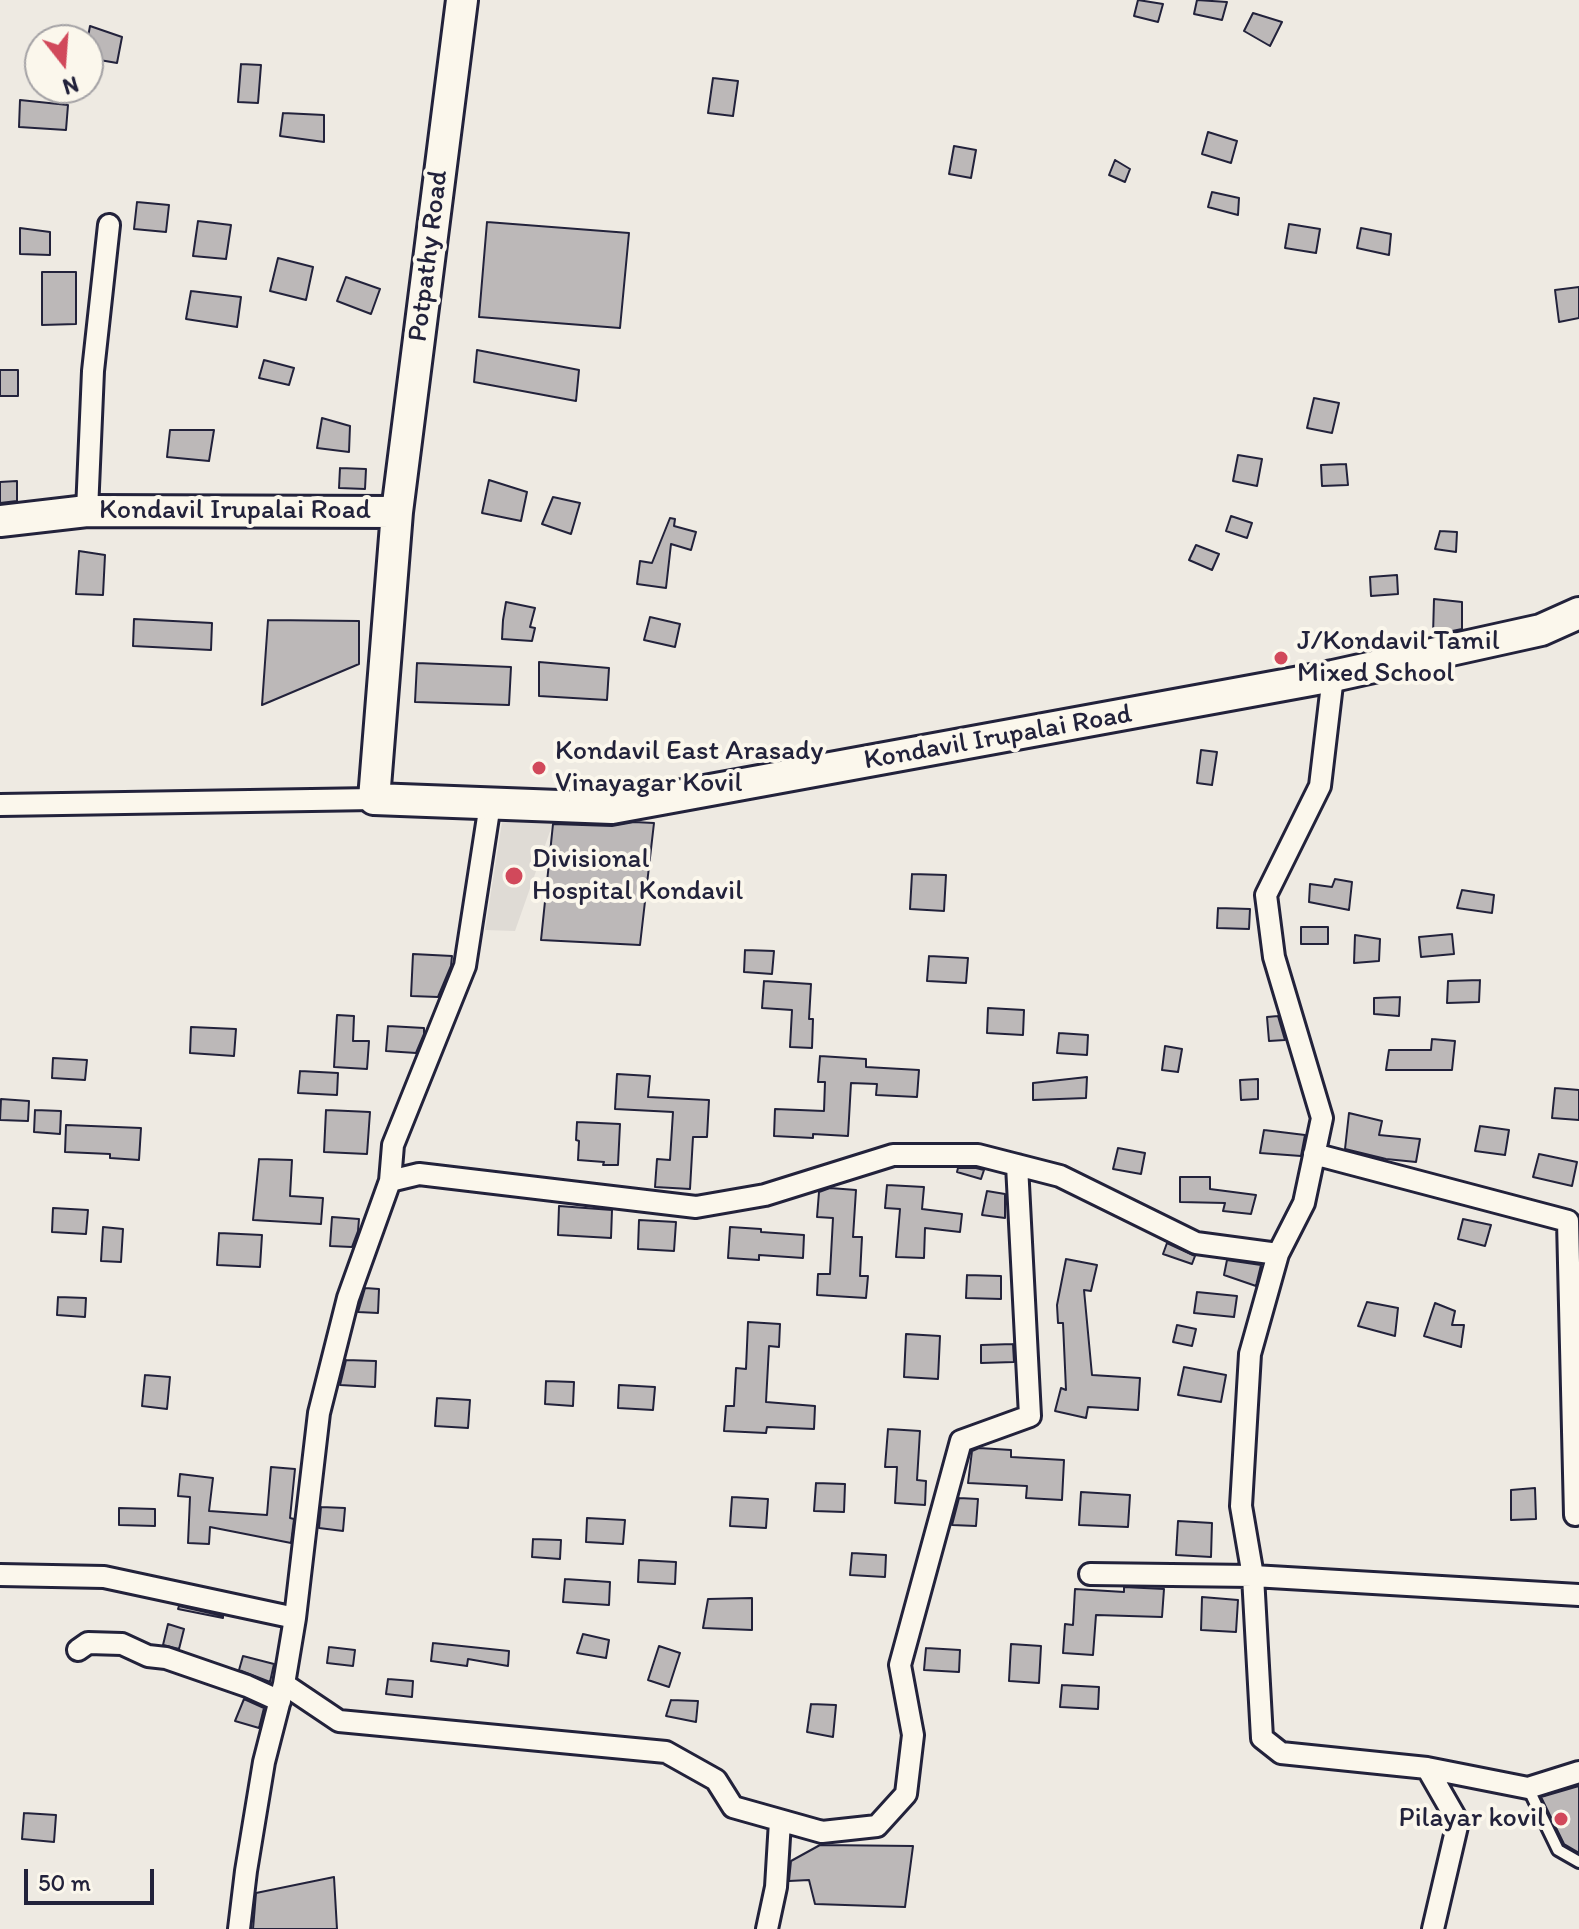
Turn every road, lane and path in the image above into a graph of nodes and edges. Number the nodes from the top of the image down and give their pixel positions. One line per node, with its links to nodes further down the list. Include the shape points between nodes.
1 (462, 0): 4 (street, Potpathy Road)
2 (109, 225): 3 (street, via 93,371)
3 (87, 511): 4 (street, Kondavil Irupalai Road); 5 (street, Kondavil Irupalai Road)
4 (397, 512): 8 (street, Kondavil Irupalai Road)
5 (0, 521)
6 (1579, 613): 7 (street, Kondavil Irupalai Road, via 1541,630)
7 (1333, 676): 9 (street, Kondavil Irupalai Road, via 612,808); 11 (street, via 1320,786 1266,895 1274,957 1322,1118)
8 (374, 799): 9 (street, Kondavil Irupalai Road); 10 (street)
9 (490, 804): 13 (street, via 465,966 393,1145)
10 (0, 805)
11 (1314, 1154): 14 (street, via 1304,1203); 15 (street, via 1568,1221)
12 (1017, 1165): 13 (street, via 978,1155 893,1155 765,1195 696,1207 419,1174); 14 (street, via 1060,1176 1196,1243); 26 (street, via 1030,1416 961,1441 900,1665 913,1735 906,1794 877,1826 822,1832)
13 (390, 1181): 20 (street, via 348,1298 319,1413)
14 (1278, 1254): 18 (street, via 1250,1354 1241,1506)
15 (1575, 1515)
16 (1090, 1574): 18 (street)
17 (0, 1575): 20 (street, via 104,1577)
18 (1253, 1576): 19 (street); 23 (street, via 1262,1738 1281,1753)
19 (1579, 1595)
20 (295, 1618): 22 (street)
21 (78, 1650): 22 (street, via 88,1643 122,1644 247,1686)
22 (282, 1692): 26 (street, via 339,1721 666,1752 716,1780 733,1807); 28 (street, via 264,1762)
23 (1427, 1768): 25 (street); 30 (street, via 1458,1822)
24 (1579, 1772): 25 (street)
25 (1528, 1788): 27 (lane, via 1558,1850)
26 (780, 1821): 29 (street)
27 (1579, 1862)
28 (239, 1929)
29 (767, 1929)
30 (1433, 1929)

